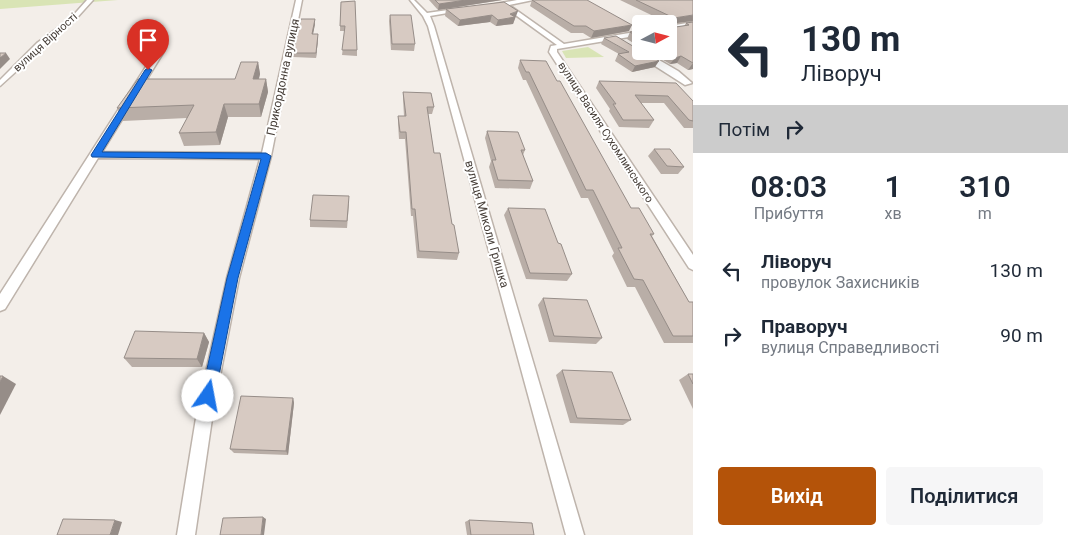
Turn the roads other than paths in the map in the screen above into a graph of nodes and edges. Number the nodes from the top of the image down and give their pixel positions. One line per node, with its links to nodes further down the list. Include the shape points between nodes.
1 (90, 0): 15 (street, вулиця Вірності)
2 (299, 0): 18 (street, Прикордонна вулиця)
3 (530, 0): 5 (street)
4 (412, 1): 6 (street)
5 (504, 4): 6 (street); 11 (street)
6 (426, 15): 22 (street, вулиця Миколи Гришка, via 432,26)
7 (693, 24): 8 (street)
8 (678, 26)
9 (632, 34): 10 (street, вулиця Василя Сухомлинського)
10 (613, 37): 11 (street, вулиця Василя Сухомлинського); 12 (street)
11 (563, 46): 19 (street, вулиця Василя Сухомлинського, via 554,48 553,52)
12 (629, 46)
13 (159, 53): 17 (street)
14 (652, 60): 16 (street)
15 (0, 84)
16 (691, 84)
17 (95, 155): 18 (street); 20 (street)
18 (266, 156): 21 (street, Прикордонна вулиця, via 233,278 205,412)
19 (693, 265)
20 (0, 305)
21 (186, 535)
22 (575, 535)

